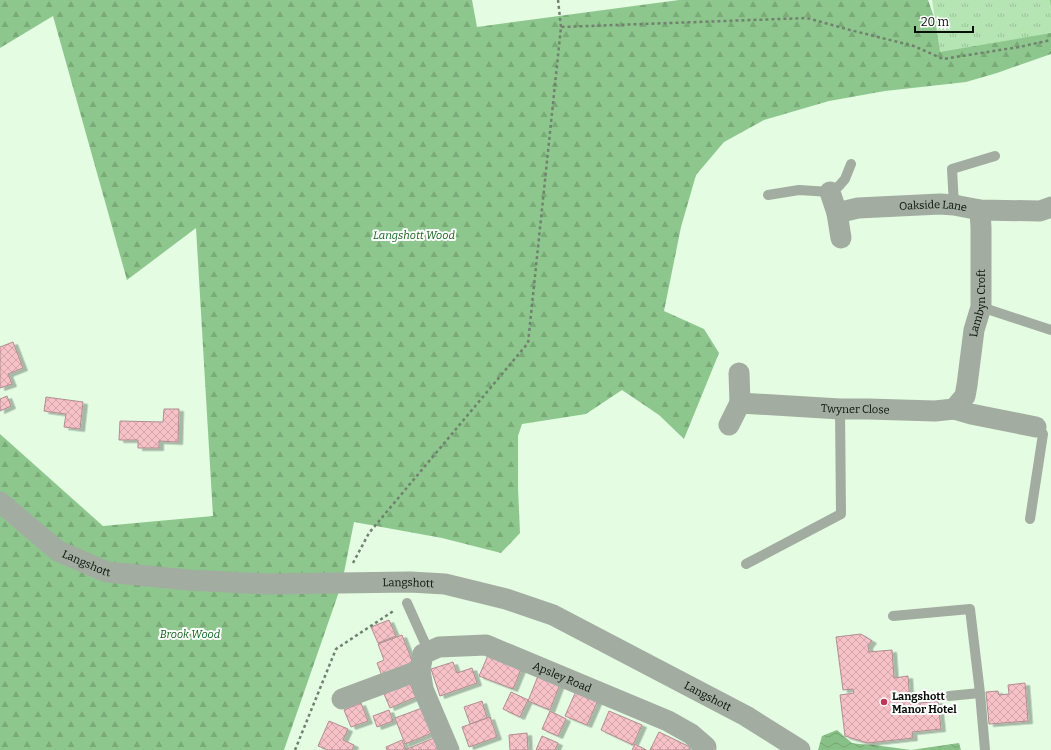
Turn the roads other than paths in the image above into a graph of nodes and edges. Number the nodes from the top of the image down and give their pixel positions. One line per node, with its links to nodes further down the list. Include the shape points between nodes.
1 (995, 156): 5 (lane, via 952,169)
2 (851, 164): 3 (lane, via 845,180)
3 (830, 192): 4 (lane, via 799,190); 8 (street)
4 (768, 195)
5 (954, 205): 7 (street, Oakside Lane); 8 (street, Oakside Lane, via 892,205)
6 (1051, 207): 7 (street, Oakside Lane, via 1040,211)
7 (980, 210): 10 (street, Lambyn Croft)
8 (837, 213): 9 (street)
9 (841, 238)
10 (981, 307): 11 (lane); 13 (street, Lambyn Croft, via 974,330 967,385)
11 (1051, 330)
12 (739, 373): 14 (street)
13 (959, 402): 15 (street, Twyner Close, via 935,411); 17 (street, via 972,414)
14 (740, 403): 15 (street, Twyner Close); 16 (street)
15 (840, 409): 20 (lane, via 841,514)
16 (729, 425)
17 (1036, 427): 19 (lane, via 1043,434)
18 (0, 502): 30 (street, Langshott, via 58,551 107,572 267,584 445,584 506,599 553,614 746,716)
19 (1030, 519)
20 (746, 564)
21 (407, 603): 23 (lane)
22 (893, 616): 25 (lane, via 970,609)
23 (429, 652): 24 (street, via 423,654); 28 (street, Apsley Road, via 439,647 486,645 668,721 691,734)
24 (420, 670): 27 (street); 29 (street, via 423,690)
25 (980, 693): 26 (lane); 31 (lane)
26 (949, 696)
27 (342, 699)
28 (709, 749)
29 (449, 750)
30 (800, 750)
31 (985, 750)

